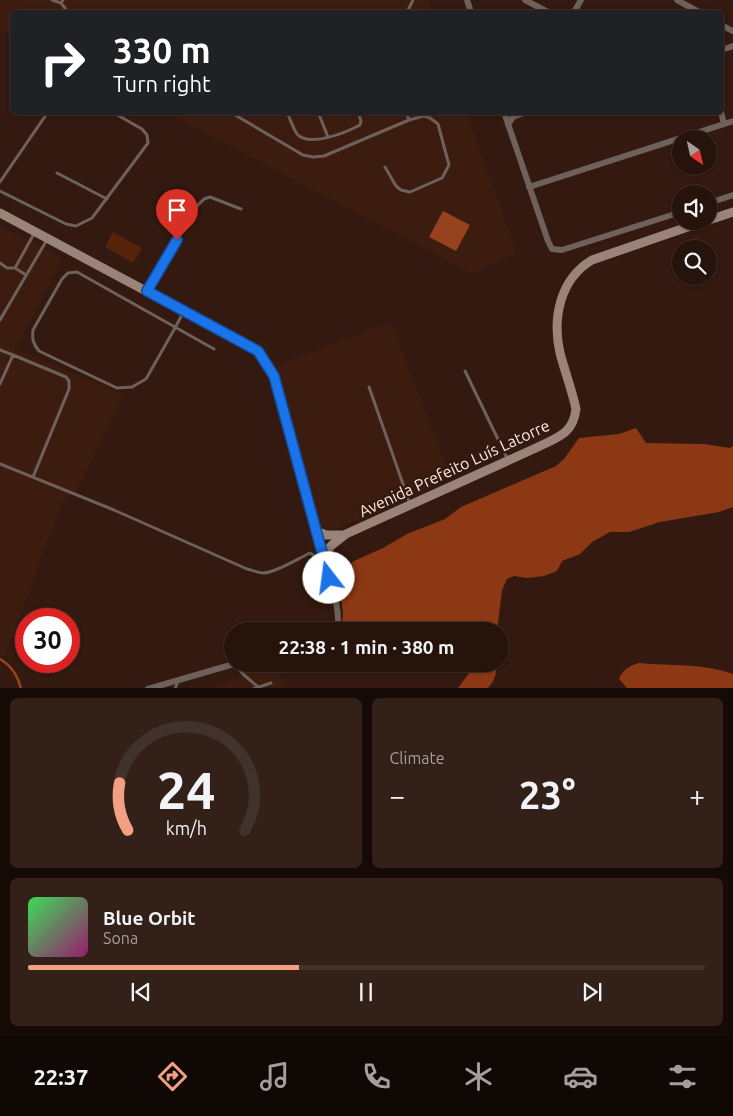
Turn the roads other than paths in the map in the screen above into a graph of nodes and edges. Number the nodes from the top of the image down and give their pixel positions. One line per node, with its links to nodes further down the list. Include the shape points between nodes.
1 (52, 0): 4 (lane)
2 (525, 0): 5 (street)
3 (677, 0): 6 (street)
4 (62, 2)
5 (544, 10)
6 (695, 10)
7 (46, 115): 24 (lane)
8 (117, 115): 28 (lane, via 142,129 148,143)
9 (235, 115): 17 (lane, via 303,155 313,157 324,156)
10 (288, 115): 21 (lane, via 297,134 304,138 319,140)
11 (319, 115): 21 (lane)
12 (359, 115): 21 (lane, via 360,125)
13 (407, 115): 17 (lane)
14 (505, 115): 20 (street)
15 (514, 115): 20 (street)
16 (722, 115): 19 (street)
17 (409, 120): 22 (lane, via 424,116 438,124 449,165 447,170 442,178 410,192 396,186)
18 (733, 122): 19 (street)
19 (724, 124): 25 (street)
20 (508, 125): 25 (street)
21 (328, 137)
22 (385, 166)
23 (57, 173): 28 (lane)
24 (0, 182)
25 (529, 187): 33 (street, via 552,249 562,250)
26 (0, 191): 28 (lane, via 76,226 92,218)
27 (733, 195): 29 (street)
28 (107, 199)
29 (717, 200)
30 (241, 209): 41 (lane, via 210,196 204,198)
31 (733, 212): 34 (main road)
32 (0, 213): 36 (main road)
33 (672, 215)
34 (717, 217)
35 (679, 230): 51 (main road, Avenida Prefeito Luís Latorre, via 592,260 570,279 560,303 557,337 574,396 575,418 564,434)
36 (36, 231): 37 (main road); 39 (lane)
37 (48, 237): 40 (lane); 41 (main road)
38 (0, 263): 39 (lane)
39 (14, 268): 40 (lane)
40 (26, 275): 43 (lane)
41 (147, 291): 42 (main road)
42 (184, 311): 44 (lane); 55 (main road, via 258,351 270,368)
43 (0, 320)
44 (175, 328): 44 (lane, via 146,379 132,387 117,388 39,351 32,339 33,330 62,279 68,273 78,272); 45 (lane)
45 (214, 349)
46 (0, 350): 47 (lane)
47 (13, 355): 49 (lane); 53 (lane, via 69,381 69,389)
48 (465, 371): 51 (lane)
49 (0, 384)
50 (368, 387): 54 (lane)
51 (508, 460): 54 (main road, Avenida Prefeito Luís Latorre)
52 (0, 464): 53 (lane)
53 (33, 477): 57 (lane, via 247,569 264,573 310,553)
54 (410, 505): 56 (main road, Avenida Prefeito Luís Latorre)
55 (316, 531): 56 (main road, Avenida Prefeito Luís Latorre, via 332,536); 57 (main road)
56 (346, 534): 57 (main road, Avenida Prefeito Luís Latorre, via 332,544)
57 (324, 558): 58 (street)
58 (339, 622)
59 (224, 667): 61 (street)
60 (241, 672): 63 (lane)
61 (178, 680): 64 (street); 65 (lane)
62 (271, 682): 63 (lane)
63 (258, 687): 66 (lane)
64 (148, 688)
65 (175, 688)
66 (253, 688)

